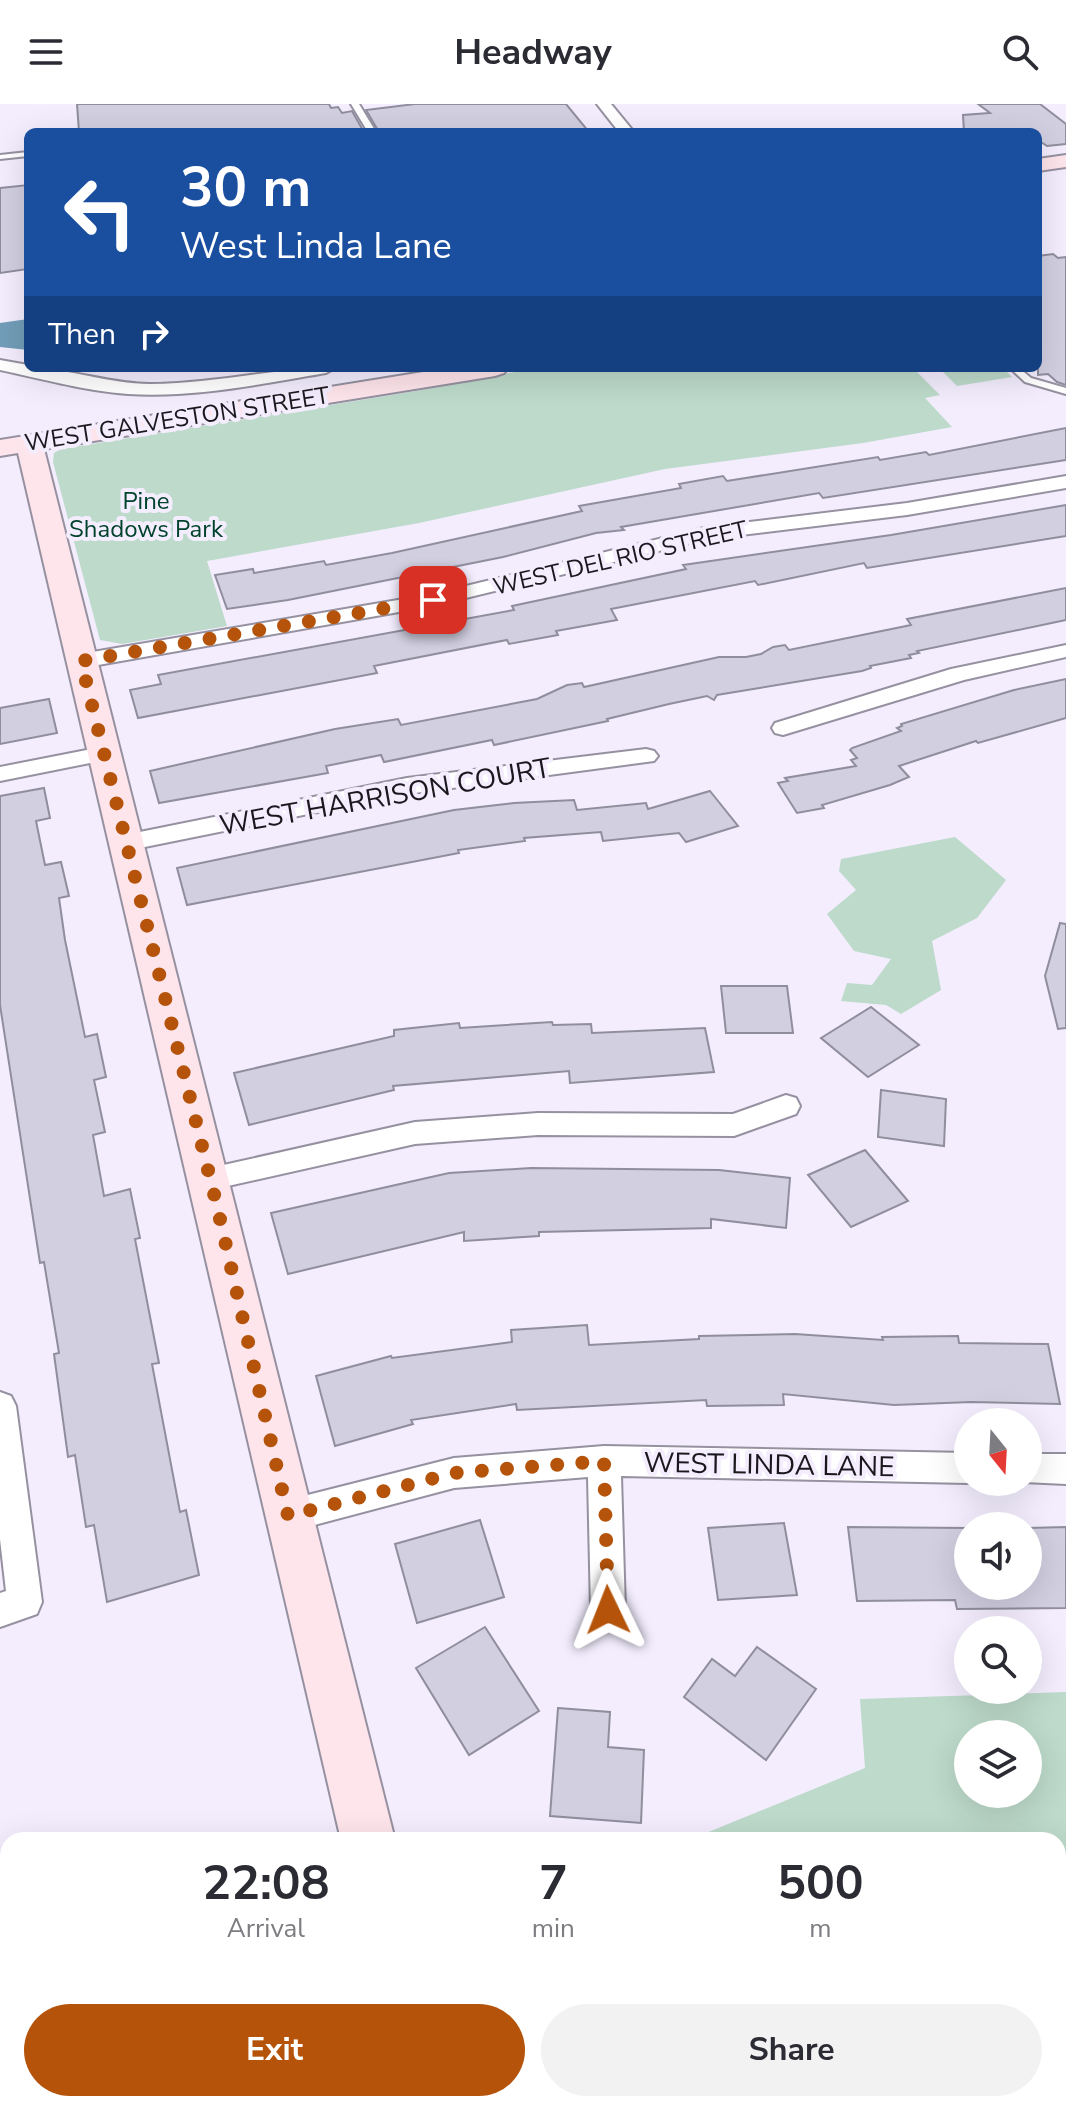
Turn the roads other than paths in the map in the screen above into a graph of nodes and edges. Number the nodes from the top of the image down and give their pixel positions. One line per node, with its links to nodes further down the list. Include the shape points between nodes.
1 (355, 104): 3 (lane)
2 (604, 104): 4 (street)
3 (370, 128)
4 (624, 128)
5 (24, 154): 6 (lane)
6 (0, 157)
7 (1066, 161): 8 (street)
8 (1042, 164)
9 (0, 365): 10 (street)
10 (24, 370)
11 (31, 372): 12 (street, via 147,389)
12 (296, 372)
13 (470, 372): 16 (street, WEST GALVESTON STREET)
14 (1019, 372): 15 (lane)
15 (1066, 391)
16 (14, 446): 19 (street)
17 (1066, 482): 19 (street, WEST DEL RIO STREET, via 907,509 708,533 433,600)
18 (1066, 651): 20 (street, via 959,674)
19 (81, 661): 21 (street)
20 (783, 728)
21 (102, 754): 23 (street); 24 (street)
22 (646, 756): 24 (street, WEST HARRISON COURT, via 407,786)
23 (0, 774)
24 (125, 843): 26 (street)
25 (786, 1106): 26 (street, via 734,1125 538,1124 415,1133)
26 (210, 1179): 32 (street)
27 (0, 1406): 33 (street)
28 (604, 1461): 29 (street, WEST LINDA LANE); 32 (street, WEST LINDA LANE, via 454,1473); 34 (street)
29 (954, 1468)
30 (1042, 1469): 31 (street)
31 (1066, 1469)
32 (288, 1516): 35 (street)
33 (13, 1606)
34 (608, 1610)
35 (366, 1832)

